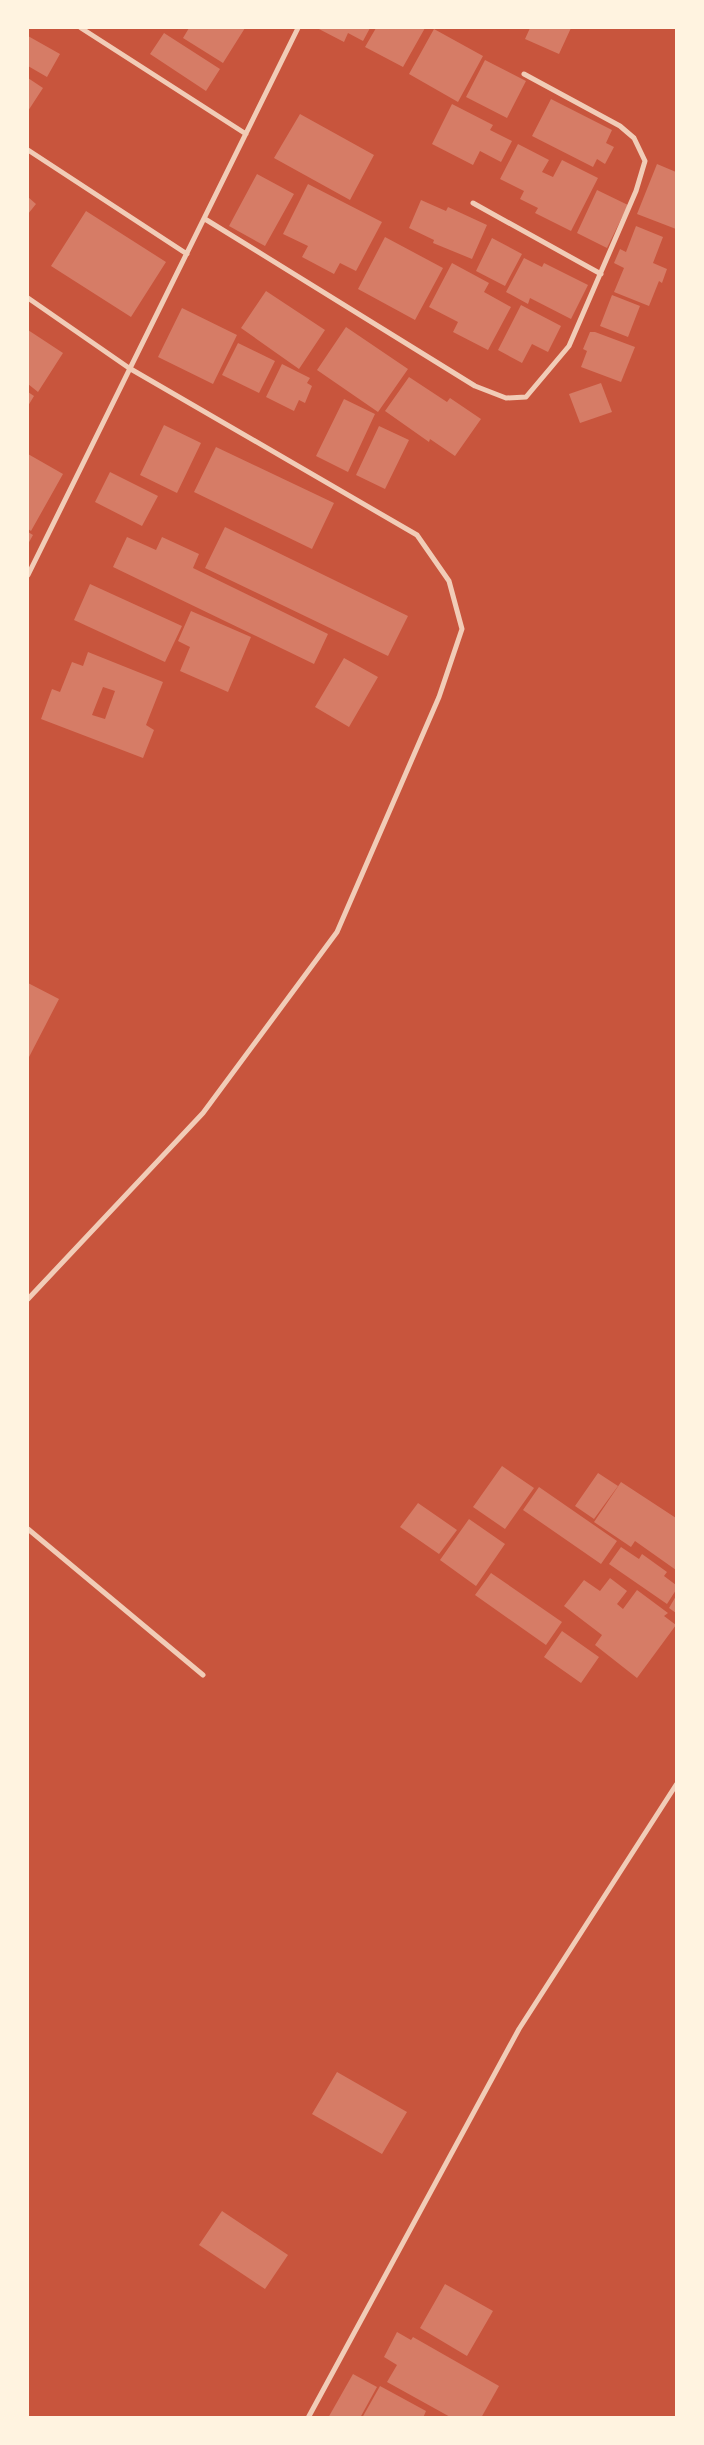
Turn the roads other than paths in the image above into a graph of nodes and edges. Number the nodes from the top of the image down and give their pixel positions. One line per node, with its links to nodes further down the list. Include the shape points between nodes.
1 (81, 28): 4 (street)
2 (298, 28): 4 (street)
3 (524, 74): 9 (street, via 620,126 634,138 645,161)
4 (246, 134): 7 (street)
5 (28, 150): 8 (street)
6 (473, 203): 9 (street)
7 (205, 219): 8 (street); 9 (street, via 475,386 506,398 526,397 568,346)
8 (187, 254): 11 (street)
9 (601, 274)
10 (28, 298): 11 (street)
11 (129, 368): 12 (street); 13 (street, via 417,535 449,581 462,629 439,697 337,932 203,1113)
12 (28, 575)
13 (28, 1299)
14 (28, 1529): 15 (street)
15 (204, 1675)
16 (676, 1785): 17 (street, via 519,2029)
17 (308, 2418)

